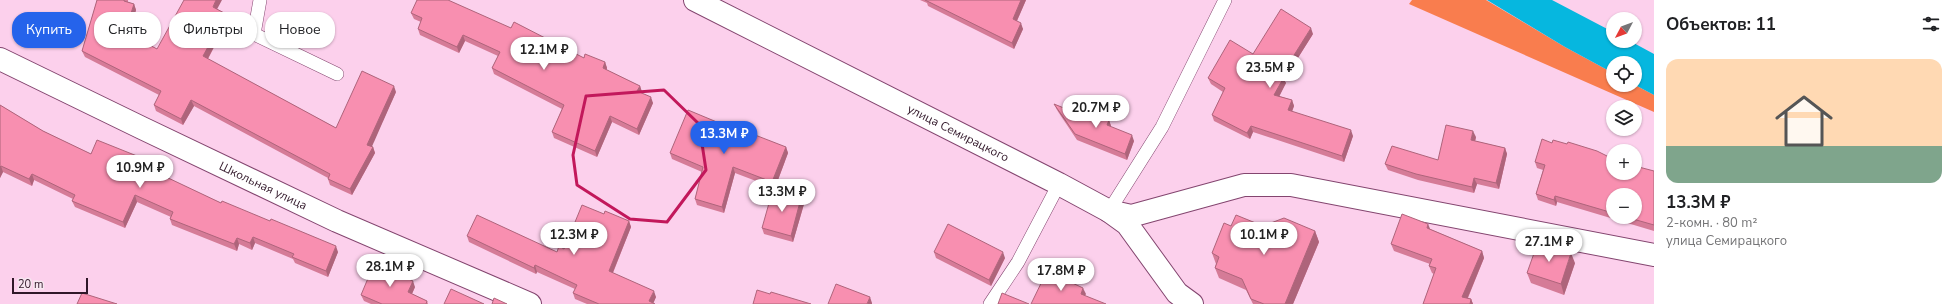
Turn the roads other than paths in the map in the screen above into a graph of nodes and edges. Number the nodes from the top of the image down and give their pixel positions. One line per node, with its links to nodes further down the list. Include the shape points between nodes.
1 (260, 0): 5 (lane, via 254,34)
2 (695, 0): 6 (street, улица Семирацкого)
3 (1225, 0): 7 (lane, via 1162,127)
4 (0, 59): 9 (street, Школьная улица, via 337,221)
5 (337, 74)
6 (1059, 184): 7 (street, улица Семирацкого); 10 (lane, via 1018,262)
7 (1109, 211): 8 (street, via 1131,216 1244,184 1291,185); 11 (street, улица Семирацкого, via 1127,224 1177,292)
8 (1654, 255)
9 (530, 304)
10 (990, 304)
11 (1192, 304)

